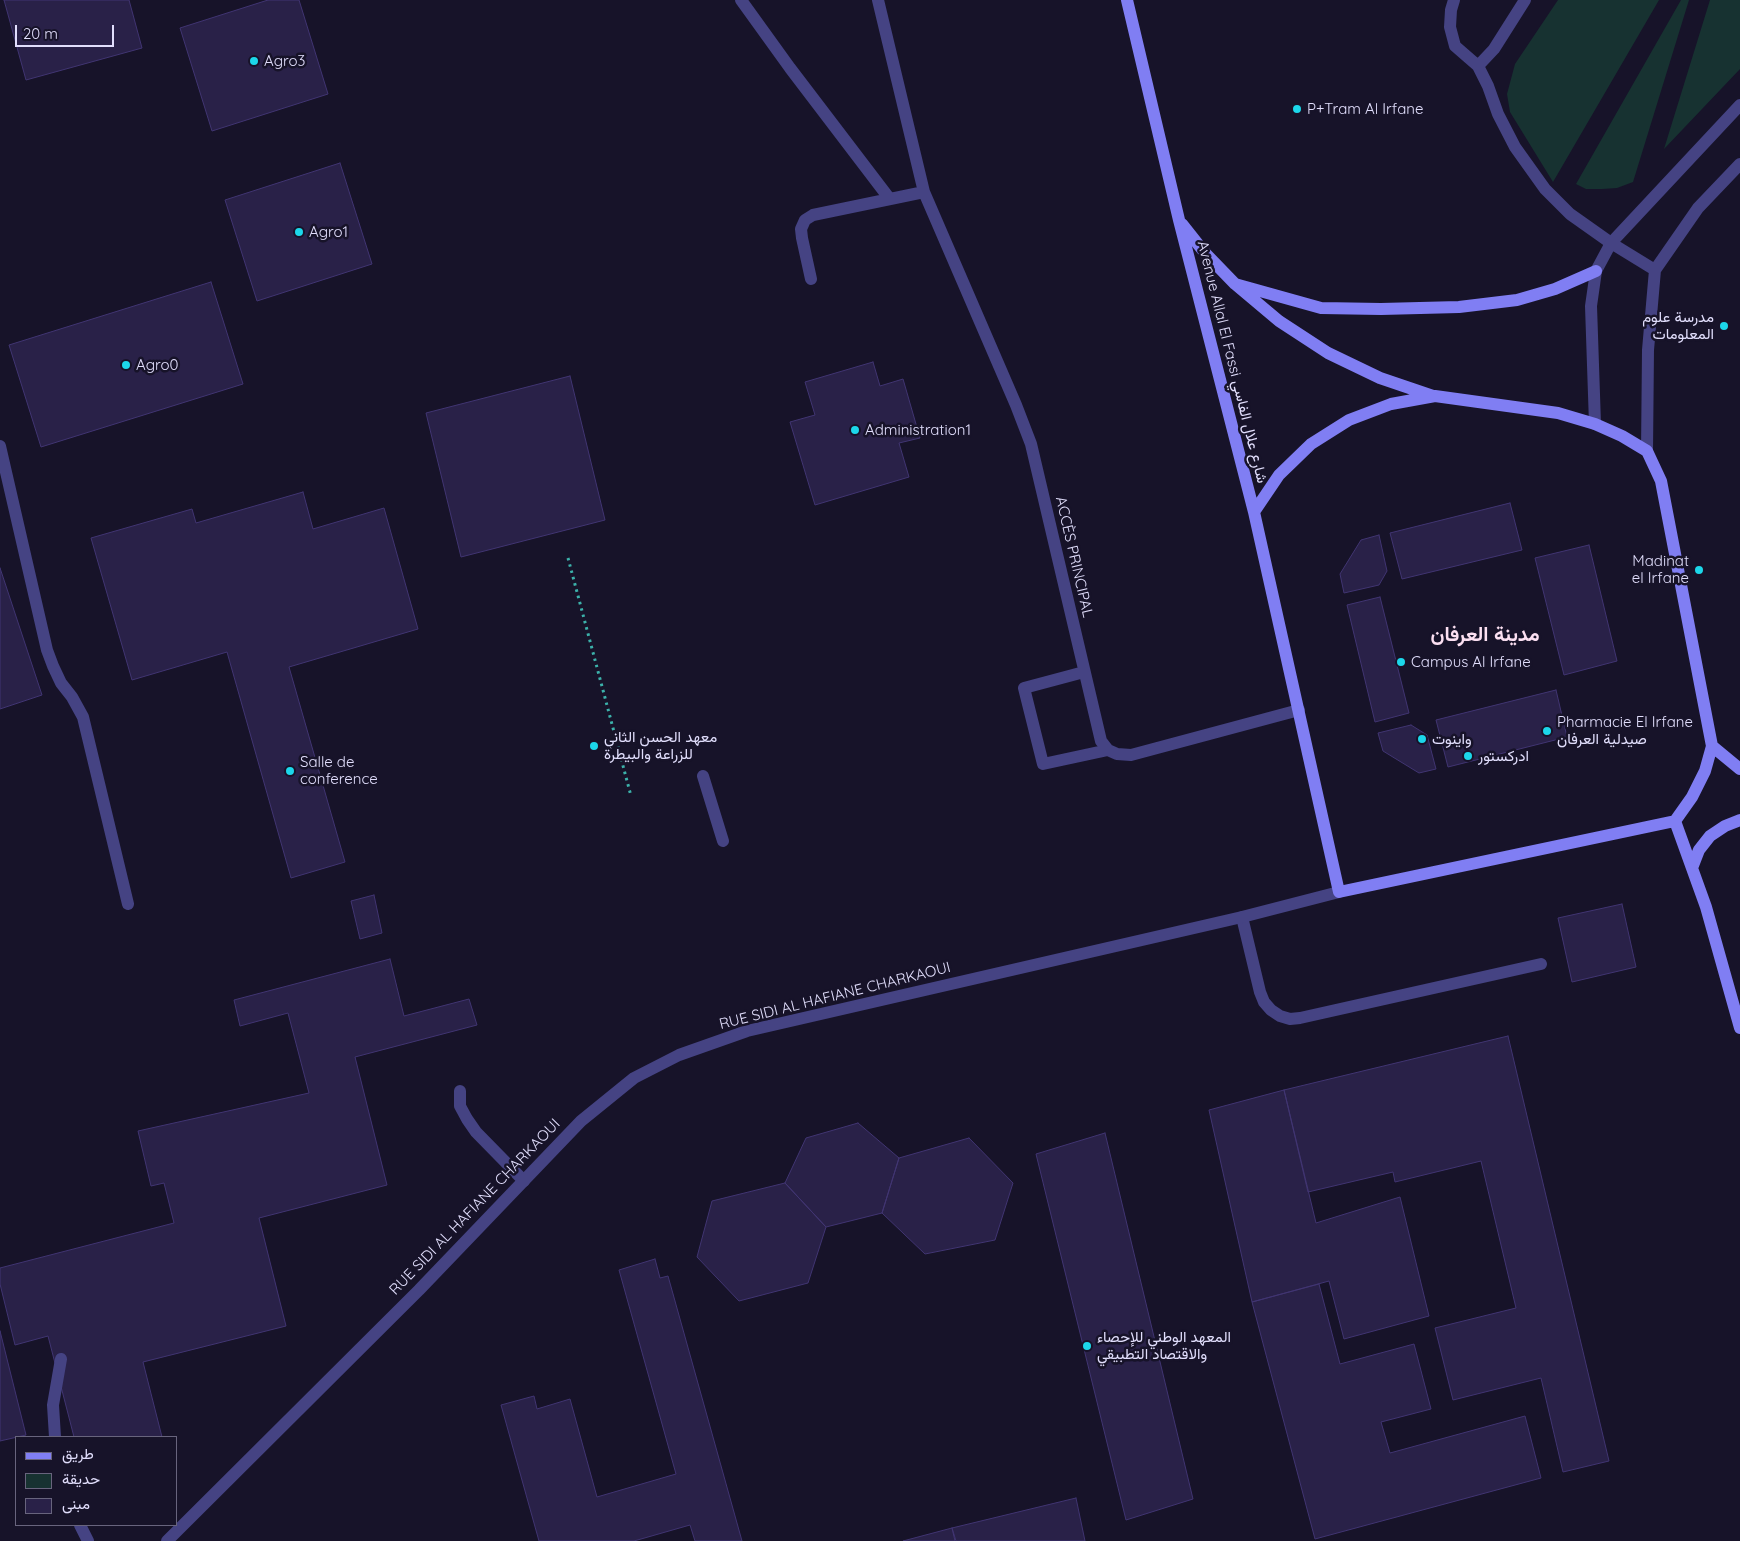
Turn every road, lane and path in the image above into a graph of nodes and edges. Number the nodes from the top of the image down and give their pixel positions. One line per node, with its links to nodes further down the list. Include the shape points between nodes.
1 (741, 0): 10 (street)
2 (878, 0): 9 (street, ACCÈS PRINCIPAL)
3 (1127, 0): 11 (street, Avenue Allal El Fassi شارع علال الفاسي)
4 (1454, 0): 6 (street, via 1450,27 1455,46)
5 (1525, 0): 6 (street, via 1494,49)
6 (1478, 66): 12 (street, via 1515,147 1545,189 1570,214)
7 (1740, 105): 12 (street)
8 (1740, 164): 13 (street, via 1698,208)
9 (924, 192): 10 (street); 23 (street, ACCÈS PRINCIPAL, via 1031,444)
10 (889, 198): 15 (street, via 813,215 805,220 801,229)
11 (1179, 220): 16 (street, Avenue Allal El Fassi شارع علال الفاسي); 21 (street, Avenue Allal El Fassi شارع علال الفاسي)
12 (1611, 243): 13 (street); 14 (street)
13 (1655, 270): 20 (street, via 1648,350)
14 (1596, 271): 16 (street, via 1555,289 1516,300 1459,307 1321,308); 18 (street, via 1590,306)
15 (811, 279)
16 (1235, 284): 17 (street, Avenue Allal El Fassi شارع علال الفاسي, via 1280,321 1328,352 1380,378)
17 (1434, 396): 18 (street, via 1558,413); 21 (street, via 1391,404 1349,420 1311,444 1279,475)
18 (1595, 424): 20 (street)
19 (0, 446): 35 (street, via 47,650 52,666 83,717)
20 (1646, 452): 25 (street, via 1661,481)
21 (1254, 512): 24 (street, Avenue Allal El Fassi شارع علال الفاسي)
22 (568, 558): 29 (path)
23 (1084, 672): 26 (street, ACCÈS PRINCIPAL, via 1101,741); 26 (street, via 1024,688 1043,764)
24 (1299, 710): 26 (street, via 1131,755); 34 (street, Avenue Allal El Fassi شارع علال الفاسي)
25 (1712, 746): 27 (street); 31 (street, via 1705,771)
26 (1108, 750)
27 (1740, 769)
28 (702, 776): 32 (street)
29 (631, 796)
30 (1740, 820): 33 (street, via 1710,836 1699,850)
31 (1675, 821): 33 (street); 34 (street)
32 (723, 841)
33 (1692, 868): 38 (street)
34 (1339, 892): 36 (street, RUE SIDI AL HAFIANE CHARKAOUI)
35 (128, 904)
36 (1242, 917): 37 (street, via 1264,1002 1280,1016 1290,1019); 40 (street, RUE SIDI AL HAFIANE CHARKAOUI, via 747,1031 687,1052 634,1078 581,1121)
37 (1541, 964)
38 (1740, 1028)
39 (460, 1091): 40 (street, via 460,1106 476,1132)
40 (524, 1180): 45 (street, RUE SIDI AL HAFIANE CHARKAOUI, via 419,1290)
41 (61, 1359): 42 (street, via 53,1405)
42 (55, 1436)
43 (80, 1526): 44 (street)
44 (88, 1541)
45 (167, 1541)

